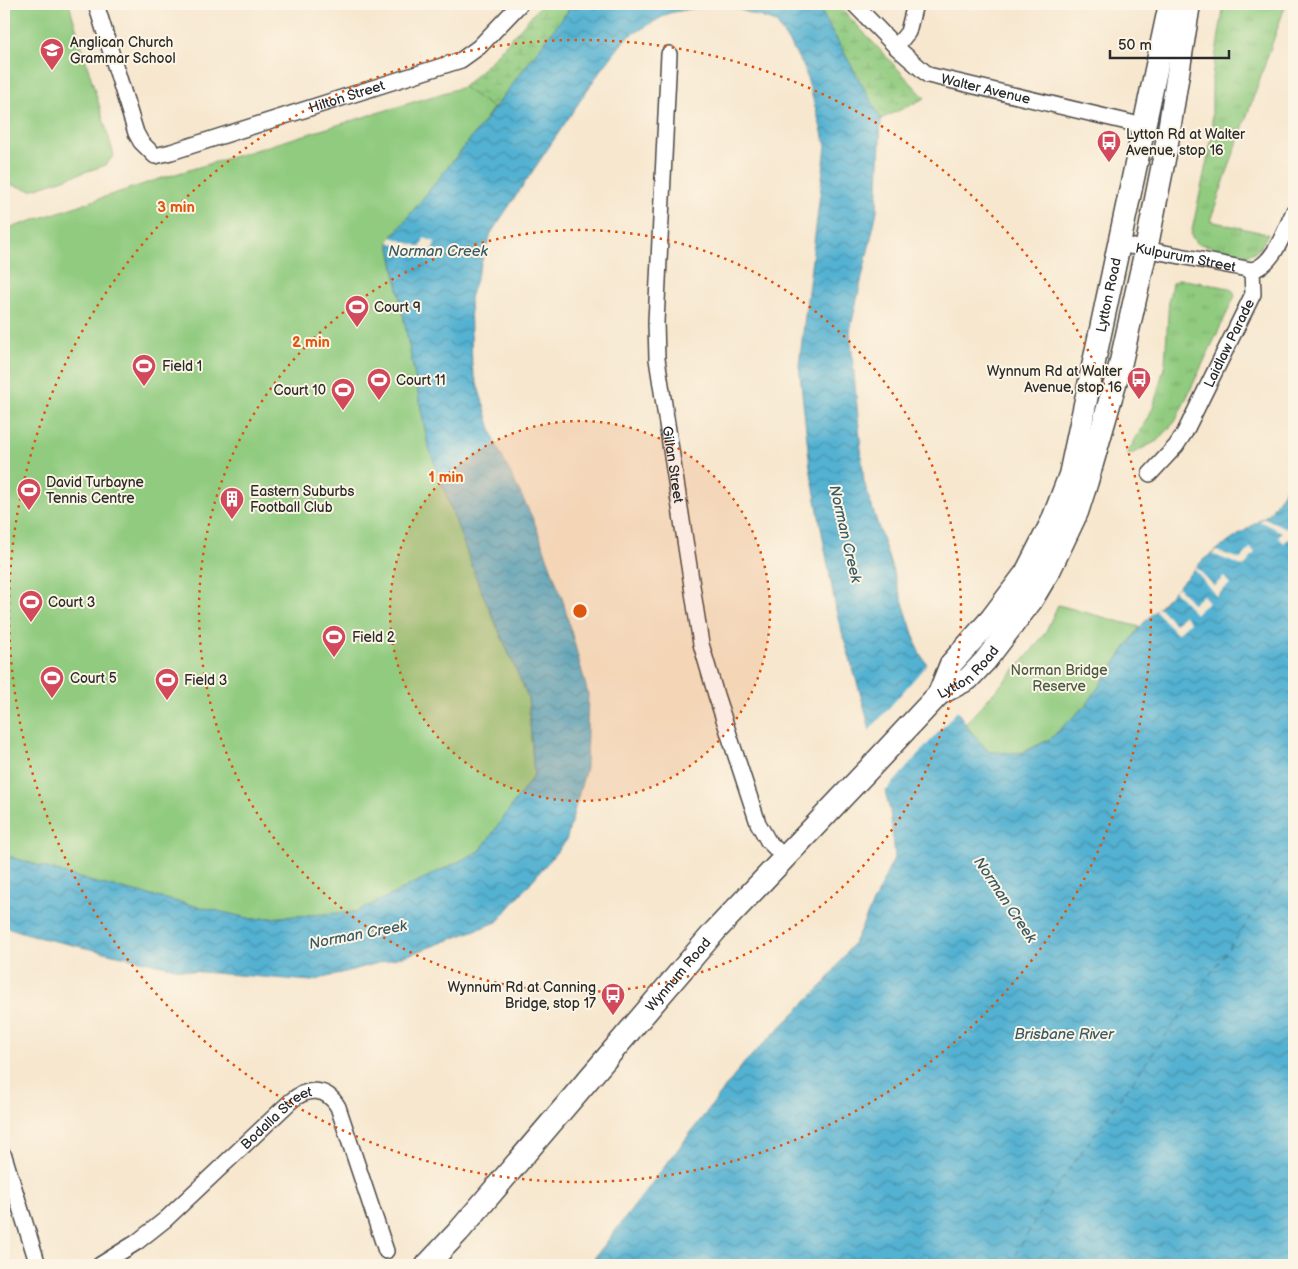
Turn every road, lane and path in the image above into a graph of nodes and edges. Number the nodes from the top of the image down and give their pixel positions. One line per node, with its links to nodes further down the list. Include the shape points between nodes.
1 (96, 4): 2 (street, Hilton Street, via 136,133 155,156 461,60 479,48)
2 (520, 4)
3 (854, 4): 7 (street, Walter Avenue)
4 (915, 4): 7 (street, via 908,32)
5 (1170, 4): 9 (main road, Lytton Road)
6 (1189, 4): 12 (main road, Lytton Road)
7 (896, 48): 9 (street, Walter Avenue, via 920,70 936,78)
8 (668, 54): 16 (street, Gillan Street, via 657,359 701,644 758,823 768,842)
9 (1144, 126): 11 (main road, Lytton Road)
10 (1294, 211): 13 (street, via 1272,256 1262,267)
11 (1119, 244): 12 (street, Kulpurum Street); 15 (main road, Lytton Road, via 1070,475 1061,502 1026,573 951,664)
12 (1146, 250): 13 (street, Kulpurum Street); 15 (main road, Lytton Road, via 1120,366 1077,512 1031,601 968,679)
13 (1252, 270): 14 (street, Laidlaw Parade, via 1252,294 1185,432)
14 (1150, 474)
15 (939, 694): 16 (main road, Wynnum Road)
16 (784, 857): 21 (main road, Wynnum Road, via 715,930)
17 (4, 1156): 19 (street)
18 (386, 1251): 20 (street, Bodalla Street, via 338,1107 329,1095 312,1091 291,1100 159,1225)
19 (38, 1265)
20 (100, 1265)
21 (427, 1265)

